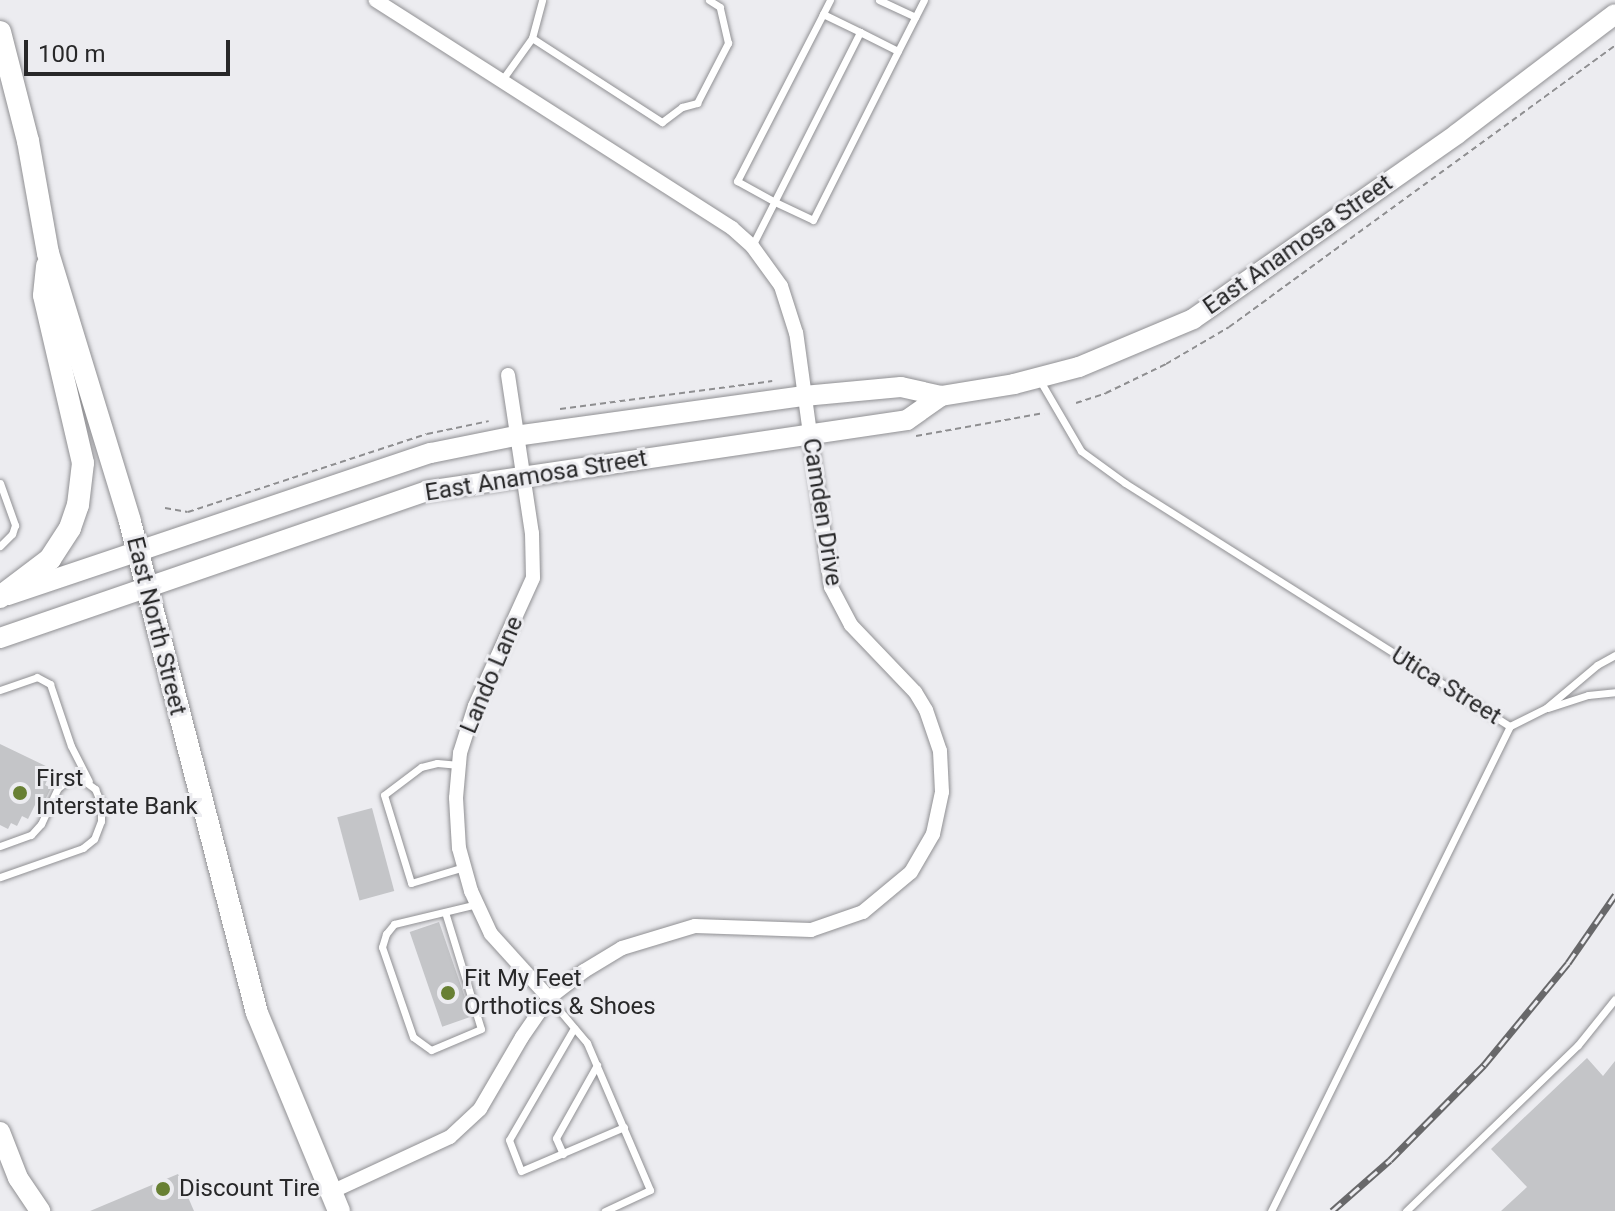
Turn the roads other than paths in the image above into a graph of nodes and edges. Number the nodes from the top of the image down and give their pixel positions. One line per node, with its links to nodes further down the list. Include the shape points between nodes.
1 (376, 0): 14 (street, Camden Drive)
2 (542, 0): 12 (lane)
3 (709, 0): 12 (lane, via 720,7 728,43 697,103 662,122)
4 (830, 0): 7 (lane)
5 (924, 0): 9 (lane)
6 (882, 1): 9 (lane)
7 (823, 14): 11 (lane); 15 (lane, via 737,181)
8 (1615, 14): 19 (main road, East Anamosa Street, via 1457,134 1193,319 1131,348)
9 (915, 17): 13 (lane)
10 (0, 32): 17 (main road, East North Street, via 28,141)
11 (860, 32): 13 (lane); 15 (lane)
12 (532, 38): 14 (lane)
13 (898, 51): 15 (lane, via 813,220)
14 (501, 82): 16 (street, Camden Drive, via 732,228)
15 (775, 202): 16 (lane)
16 (752, 246): 20 (street, Camden Drive, via 781,286 796,333)
17 (48, 253): 27 (main road, East North Street); 29 (main road, via 44,295 83,463 78,505 50,559)
18 (508, 375): 22 (street, Lando Lane)
19 (1039, 378): 21 (main road, East Anamosa Street); 36 (lane, Utica Street, via 1081,451)
20 (804, 396): 21 (main road, East Anamosa Street, via 901,387); 22 (main road, East Anamosa Street); 23 (street, Camden Drive)
21 (941, 396): 23 (main road, East Anamosa Street, via 907,420)
22 (515, 436): 24 (street, Lando Lane); 27 (main road, East Anamosa Street, via 431,453)
23 (809, 436): 24 (main road, East Anamosa Street); 44 (street, Camden Drive, via 831,587 867,645 915,692 936,733 942,792 933,834 899,886 845,920 811,930 721,925 656,935 599,961)
24 (522, 475): 28 (main road, East Anamosa Street, via 427,491); 37 (street, Lando Lane, via 533,578 475,706)
25 (0, 483): 26 (lane, via 15,525)
26 (0, 546)
27 (136, 550): 28 (main road, East North Street); 29 (main road, East Anamosa Street)
28 (145, 586): 30 (main road, East Anamosa Street); 51 (main road, East North Street, via 257,1013)
29 (0, 598)
30 (0, 638)
31 (1615, 649): 32 (lane)
32 (1612, 657): 35 (lane)
33 (0, 690): 38 (lane, via 37,677 50,684)
34 (1615, 692): 35 (lane)
35 (1546, 708): 36 (lane)
36 (1510, 726): 54 (lane, Utica Street)
37 (459, 765): 40 (street, Lando Lane, via 456,798); 40 (lane, via 421,767 384,795 411,883)
38 (89, 781): 39 (lane, via 67,781 31,835); 41 (lane, via 101,803 94,839 66,856)
39 (0, 846)
40 (464, 867): 42 (street, Lando Lane)
41 (0, 877)
42 (477, 904): 43 (lane); 44 (street, Lando Lane, via 491,934)
43 (445, 912): 43 (lane, via 394,924 382,947 413,1037 431,1050 481,1029)
44 (549, 998): 46 (lane); 51 (street, Camden Drive, via 467,1123)
45 (1615, 999): 55 (lane, via 1578,1045)
46 (574, 1028): 47 (lane); 50 (lane, via 509,1140 521,1171)
47 (597, 1065): 48 (lane); 50 (lane, via 556,1138)
48 (624, 1127): 50 (lane); 53 (lane, via 650,1190)
49 (0, 1132): 52 (main road, via 18,1178)
50 (563, 1154)
51 (334, 1202)
52 (40, 1211)
53 (605, 1211)
54 (1271, 1211)
55 (1406, 1211)

